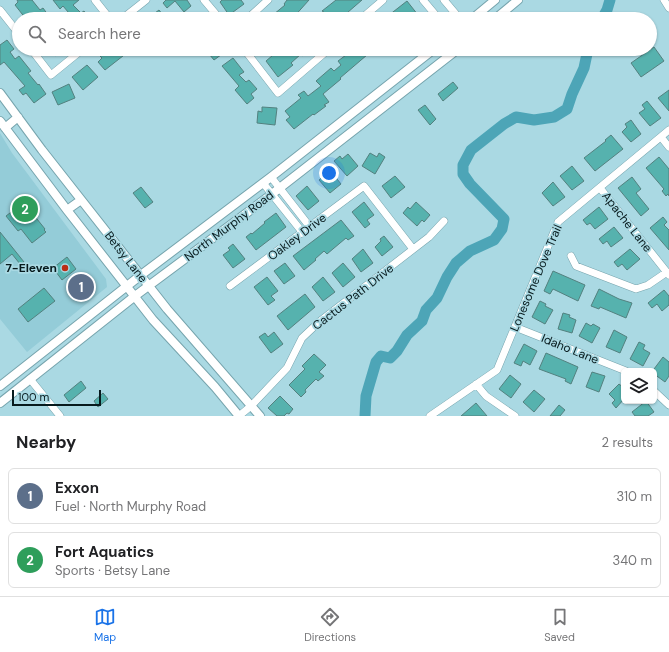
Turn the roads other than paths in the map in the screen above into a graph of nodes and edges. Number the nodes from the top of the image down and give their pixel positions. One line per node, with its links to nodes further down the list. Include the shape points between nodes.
1 (95, 0): 13 (street)
2 (146, 0): 14 (street)
3 (204, 0): 15 (street)
4 (268, 0): 16 (street)
5 (383, 0): 17 (street)
6 (423, 0): 18 (street)
7 (444, 0): 19 (street)
8 (495, 0): 20 (main road)
9 (518, 0): 21 (main road)
10 (664, 0): 11 (street)
11 (669, 8)
12 (0, 10): 22 (street)
13 (104, 12)
14 (131, 12)
15 (214, 12)
16 (255, 12)
17 (368, 12)
18 (433, 12)
19 (454, 12)
20 (480, 12)
21 (503, 12)
22 (12, 25)
23 (36, 56): 24 (street, via 51,75)
24 (75, 56)
25 (249, 56): 26 (street, via 278,93)
26 (321, 56)
27 (425, 56): 35 (main road, North Murphy Road)
28 (449, 56): 37 (main road, North Murphy Road)
29 (0, 93): 30 (main road, Betsy Lane)
30 (18, 117): 31 (main road); 40 (main road, Betsy Lane)
31 (2, 124): 41 (main road, Betsy Lane)
32 (669, 130): 33 (street, Lonesome Dove Trail)
33 (661, 137): 34 (street); 38 (street, Lonesome Dove Trail)
34 (669, 147)
35 (271, 177): 36 (main road, North Murphy Road); 37 (street)
36 (263, 183): 39 (street); 48 (main road, North Murphy Road)
37 (279, 188): 39 (main road, North Murphy Road); 43 (street)
38 (600, 188): 47 (street, Apache Lane); 53 (street, Lonesome Dove Trail, via 558,222)
39 (272, 194): 44 (street); 50 (main road, North Murphy Road)
40 (81, 200): 41 (main road); 48 (main road, Betsy Lane)
41 (67, 210): 49 (main road, Betsy Lane)
42 (444, 221): 45 (street, Cactus Path Drive)
43 (310, 227): 44 (street, Oakley Drive); 45 (street, Oakley Drive, via 364,186)
44 (302, 233): 51 (street, Oakley Drive)
45 (413, 249): 61 (street, Cactus Path Drive, via 302,338 287,368)
46 (571, 256): 47 (street, via 576,266 636,289 648,286)
47 (668, 274)
48 (141, 275): 49 (main road, North Murphy Road); 50 (main road, Betsy Lane)
49 (127, 286): 52 (main road, Betsy Lane); 57 (main road, North Murphy Road)
50 (149, 286): 52 (main road, North Murphy Road); 61 (main road, Betsy Lane)
51 (230, 286)
52 (135, 296): 55 (main road, North Murphy Road); 63 (main road, Betsy Lane, via 153,320)
53 (515, 327): 54 (street, Idaho Lane); 56 (street, Lonesome Dove Trail, via 497,370)
54 (621, 369)
55 (30, 379): 59 (main road, North Murphy Road); 62 (street)
56 (476, 384): 65 (street, Lonesome Dove Trail); 66 (street, via 486,396)
57 (0, 386)
58 (657, 394): 60 (street)
59 (0, 403)
60 (669, 405)
61 (251, 406): 63 (street, Cactus Path Drive); 64 (main road, Betsy Lane)
62 (60, 416)
63 (239, 416)
64 (260, 416)
65 (430, 416)
66 (515, 416)

